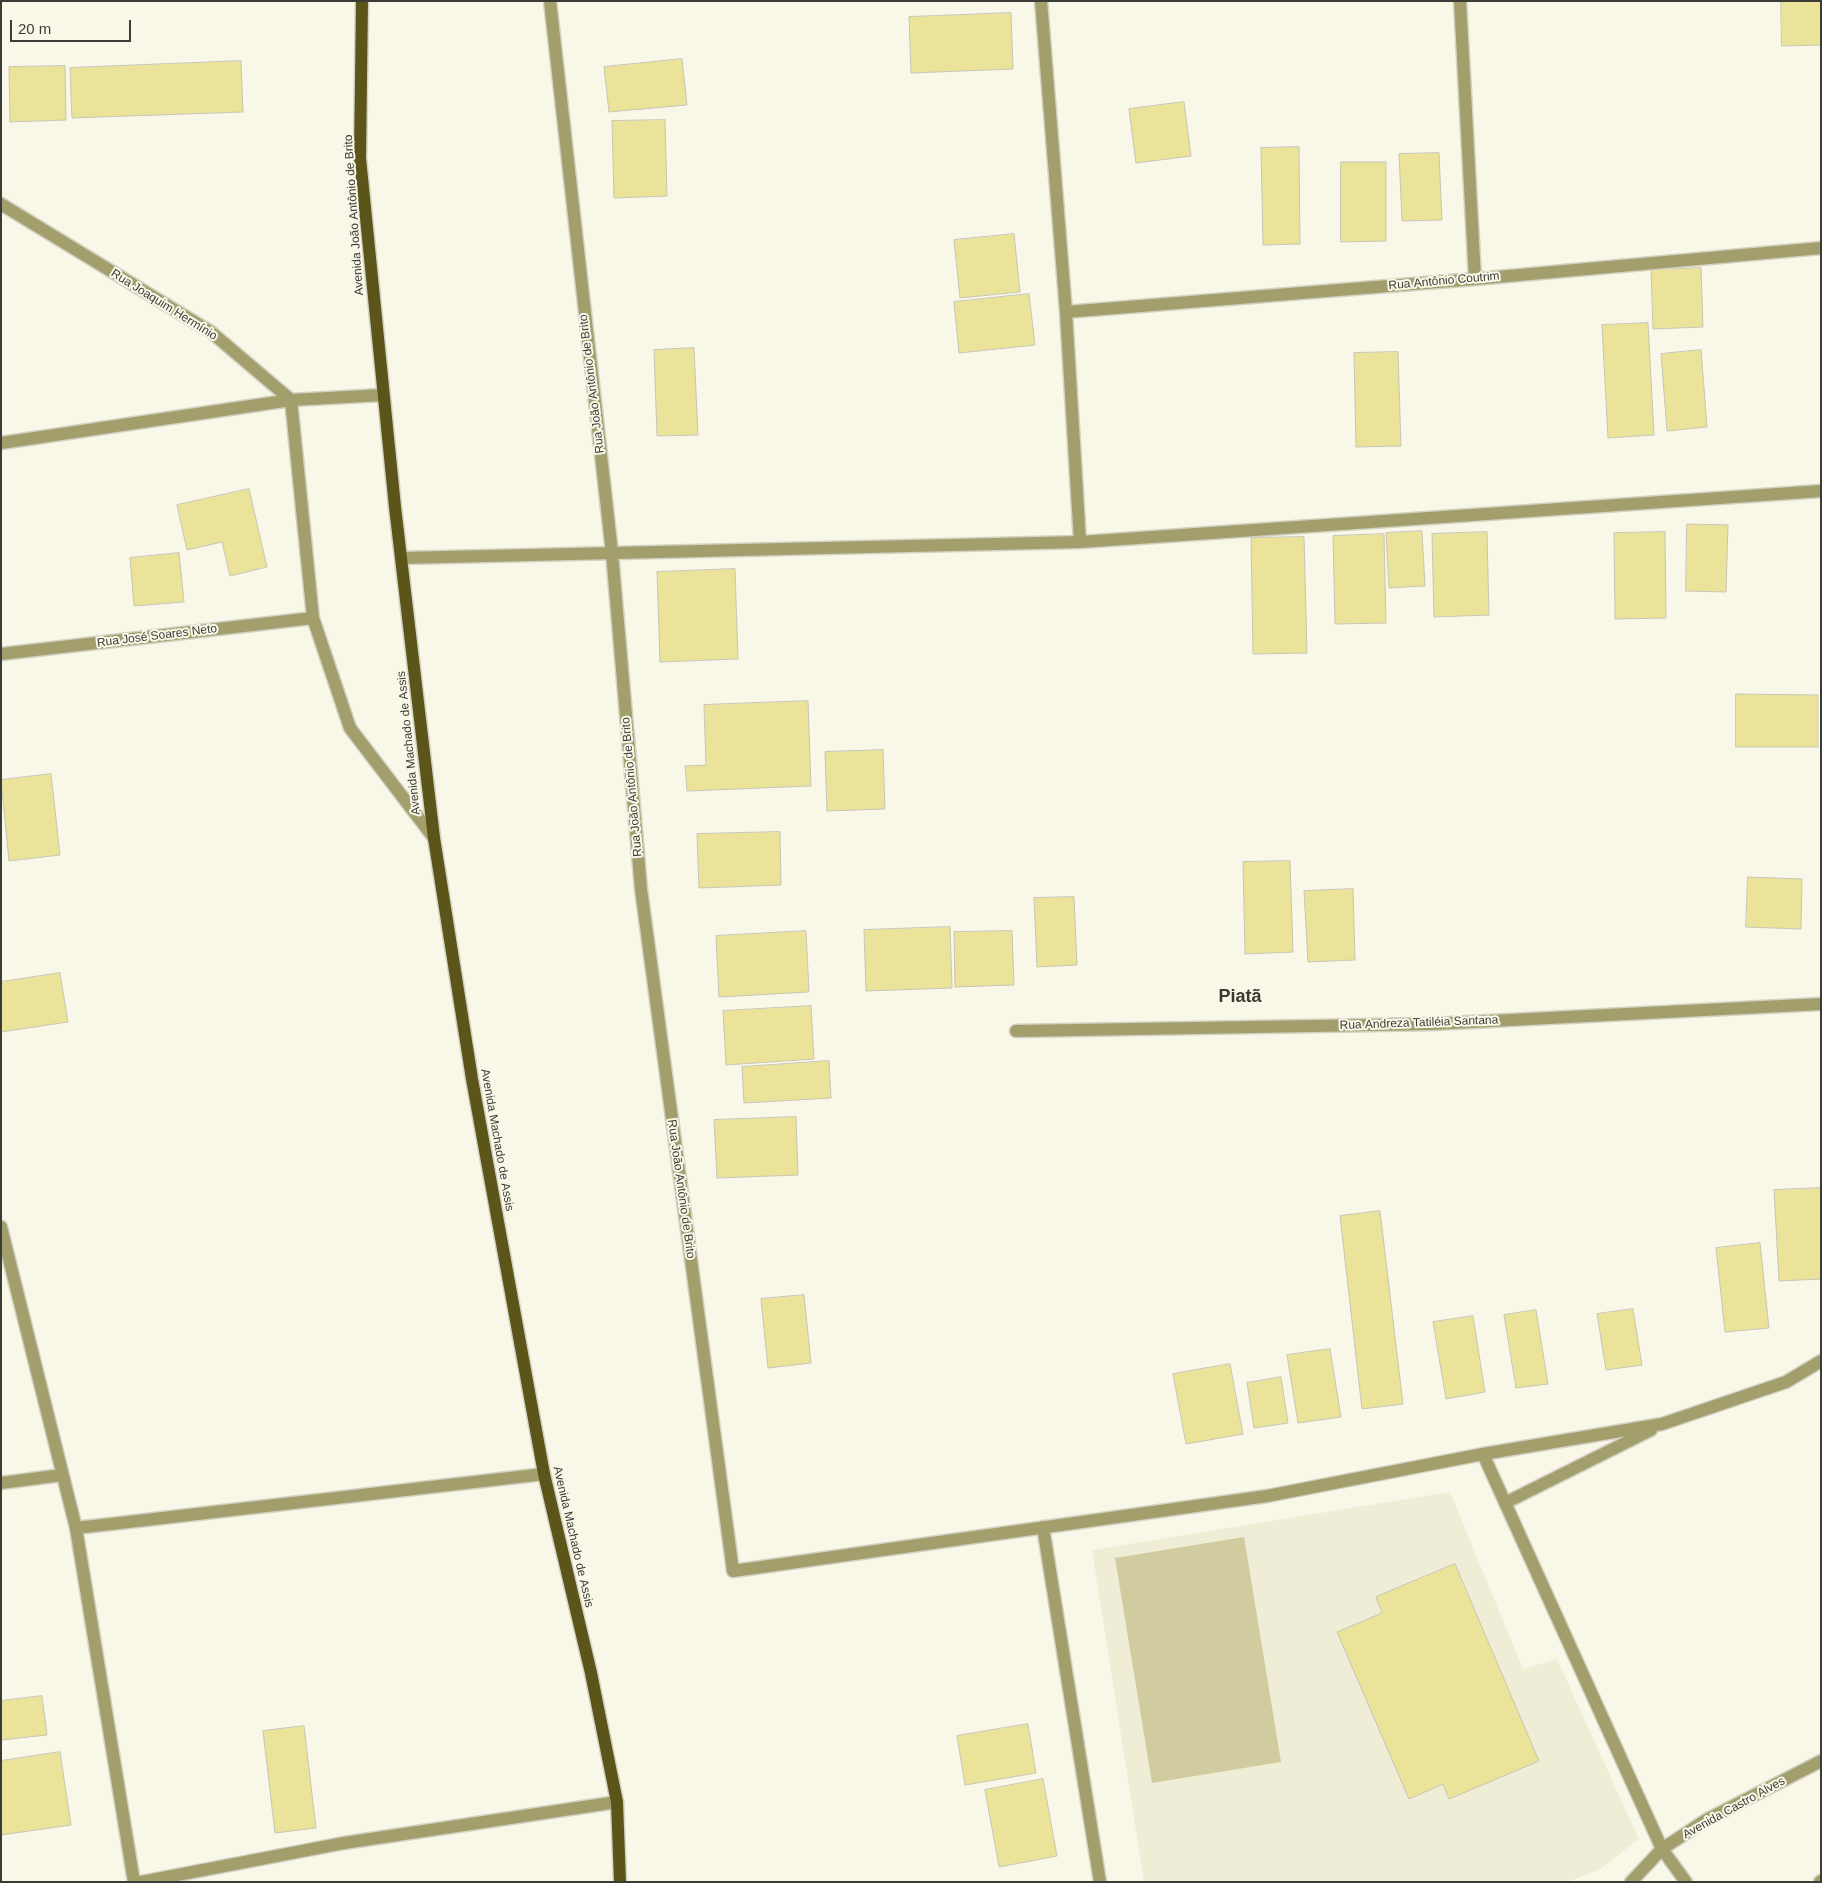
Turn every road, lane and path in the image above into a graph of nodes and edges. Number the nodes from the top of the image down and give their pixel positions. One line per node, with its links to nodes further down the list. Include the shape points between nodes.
1 (362, 1): 9 (main road, Avenida João Antônio de Brito, via 360,158)
2 (550, 1): 14 (street, Rua João Antônio de Brito)
3 (1042, 1): 8 (street)
4 (1460, 1): 7 (street)
5 (1, 204): 10 (street, Rua Joaquim Hermínio, via 211,332)
6 (1821, 248): 7 (street, Rua Antônio Coutrim)
7 (1475, 279): 8 (street, Rua Antônio Coutrim)
8 (1066, 312): 13 (street)
9 (383, 396): 10 (street); 15 (main road, Avenida Machado de Assis)
10 (291, 400): 11 (street); 16 (street)
11 (1, 443)
12 (1821, 491): 13 (street)
13 (1080, 542): 14 (street)
14 (612, 553): 15 (street); 29 (street, Rua João Antônio de Brito, via 641,889 733,1571)
15 (402, 558): 18 (main road, Avenida Machado de Assis)
16 (313, 618): 17 (street, Rua José Soares Neto); 18 (street, via 350,728)
17 (1, 653)
18 (434, 838): 25 (main road, Avenida Machado de Assis, via 472,1079)
19 (1821, 1004): 20 (street, Rua Andreza Tatiléia Santana, via 1432,1024)
20 (1016, 1031)
21 (1, 1227): 26 (street)
22 (1821, 1361): 23 (street, via 1786,1382)
23 (1662, 1424): 24 (street); 28 (street)
24 (1483, 1454): 28 (street); 29 (street, via 1267,1496)
25 (544, 1474): 30 (street); 32 (main road, Avenida Machado de Assis, via 591,1673)
26 (62, 1475): 27 (street); 30 (street)
27 (1, 1484)
28 (1505, 1503): 33 (street)
29 (1043, 1527): 37 (street)
30 (76, 1528): 34 (street)
31 (1821, 1761): 33 (street, Avenida Castro Alves, via 1706,1820)
32 (617, 1802): 35 (street, via 344,1843); 36 (main road, Avenida Machado de Assis)
33 (1662, 1849): 38 (street, Avenida Castro Alves); 39 (street)
34 (134, 1882)
35 (141, 1882)
36 (620, 1882)
37 (1100, 1882)
38 (1632, 1882)
39 (1686, 1882)

